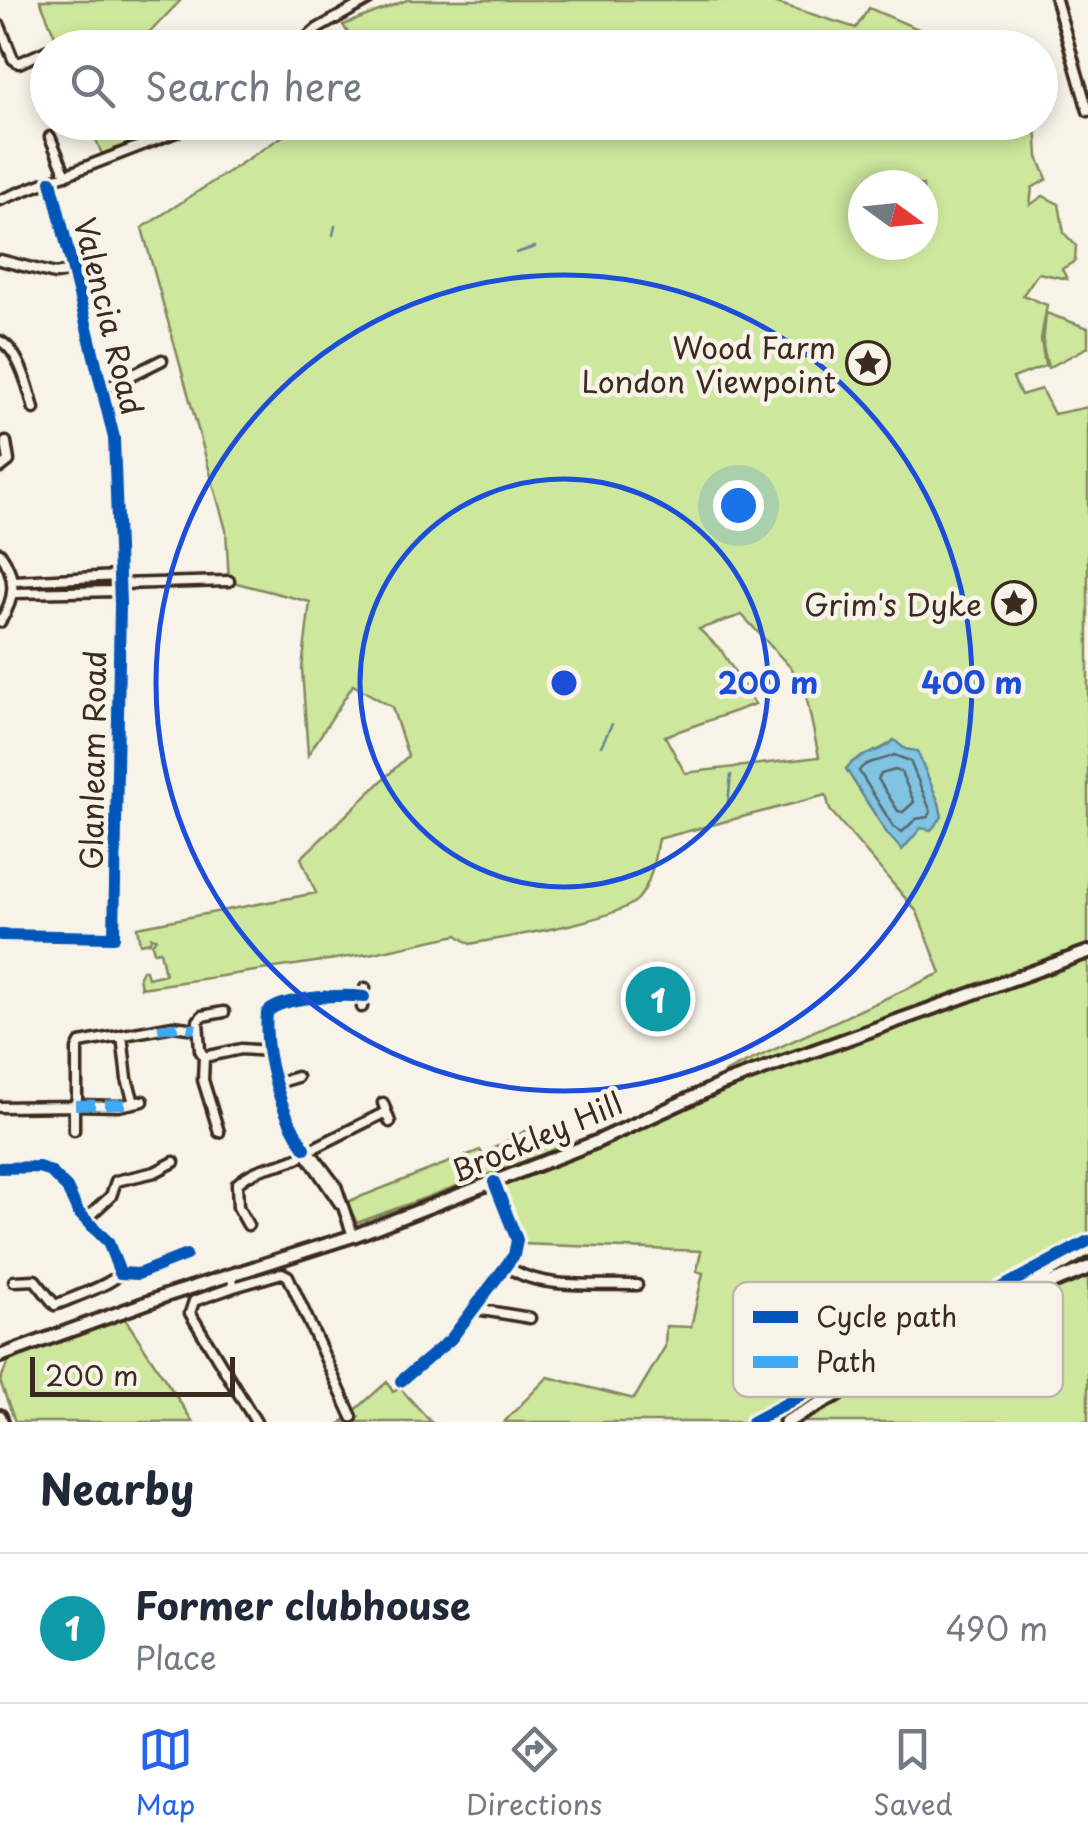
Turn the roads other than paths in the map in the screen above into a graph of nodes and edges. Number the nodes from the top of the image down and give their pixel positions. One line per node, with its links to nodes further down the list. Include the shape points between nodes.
1 (368, 0): 3 (street)
2 (1056, 0): 7 (street)
3 (357, 2): 5 (street)
4 (0, 26): 6 (street, via 12,59)
5 (316, 30)
6 (30, 58)
7 (1088, 111)
8 (51, 140): 10 (street)
9 (156, 140): 10 (street)
10 (66, 175): 11 (street)
11 (51, 181): 12 (street); 14 (street, Valencia Road)
12 (0, 200)
13 (0, 260): 14 (street, via 55,274)
14 (72, 271): 17 (street, Valencia Road)
15 (0, 340): 18 (street, via 22,372)
16 (162, 360): 17 (street)
17 (102, 390): 24 (street, Valencia Road, via 114,438)
18 (34, 409)
19 (6, 442): 20 (street, via 9,461)
20 (0, 468)
21 (0, 554): 23 (street)
22 (229, 581): 24 (street)
23 (13, 582): 24 (street); 25 (street)
24 (119, 584): 25 (street); 27 (street, Glanleam Road, via 114,938)
25 (14, 593): 26 (street)
26 (0, 622)
27 (0, 935)
28 (1088, 952): 45 (main road, Brockley Hill, via 738,1078)
29 (364, 997): 33 (street, via 271,1007)
30 (224, 1012): 31 (street, via 202,1016)
31 (196, 1029): 32 (street); 34 (street)
32 (122, 1035): 37 (street, via 78,1044); 37 (street, via 134,1102)
33 (270, 1051): 34 (street); 36 (street)
34 (204, 1057): 41 (street, via 203,1080)
35 (298, 1076): 36 (street)
36 (276, 1083): 42 (street)
37 (74, 1105): 38 (street); 40 (street)
38 (0, 1107)
39 (390, 1122): 42 (street, via 384,1108)
40 (74, 1130)
41 (219, 1132)
42 (308, 1152): 47 (street, via 258,1169 237,1184); 48 (street, via 334,1181)
43 (174, 1162): 46 (street, via 116,1182)
44 (0, 1168): 46 (street, via 48,1169)
45 (494, 1182): 48 (main road, Brockley Hill); 51 (street, via 517,1240)
46 (86, 1219): 53 (street, via 108,1242)
47 (248, 1225)
48 (352, 1236): 55 (main road, Brockley Hill)
49 (175, 1248): 53 (street, via 182,1256 138,1274)
50 (1088, 1249): 56 (highway)
51 (507, 1266): 58 (street, via 559,1284); 59 (street)
52 (1088, 1268): 57 (highway)
53 (120, 1273): 54 (street, via 55,1305 35,1280)
54 (14, 1281)
55 (233, 1281): 61 (main road, Brockley Hill); 64 (street, via 288,1276); 65 (street, via 194,1301 190,1314)
56 (1031, 1282)
57 (1052, 1282)
58 (637, 1285)
59 (476, 1309): 60 (street); 62 (street)
60 (530, 1318)
61 (0, 1356)
62 (402, 1381)
63 (832, 1397): 66 (highway)
64 (352, 1417)
65 (256, 1422)
66 (786, 1422)

